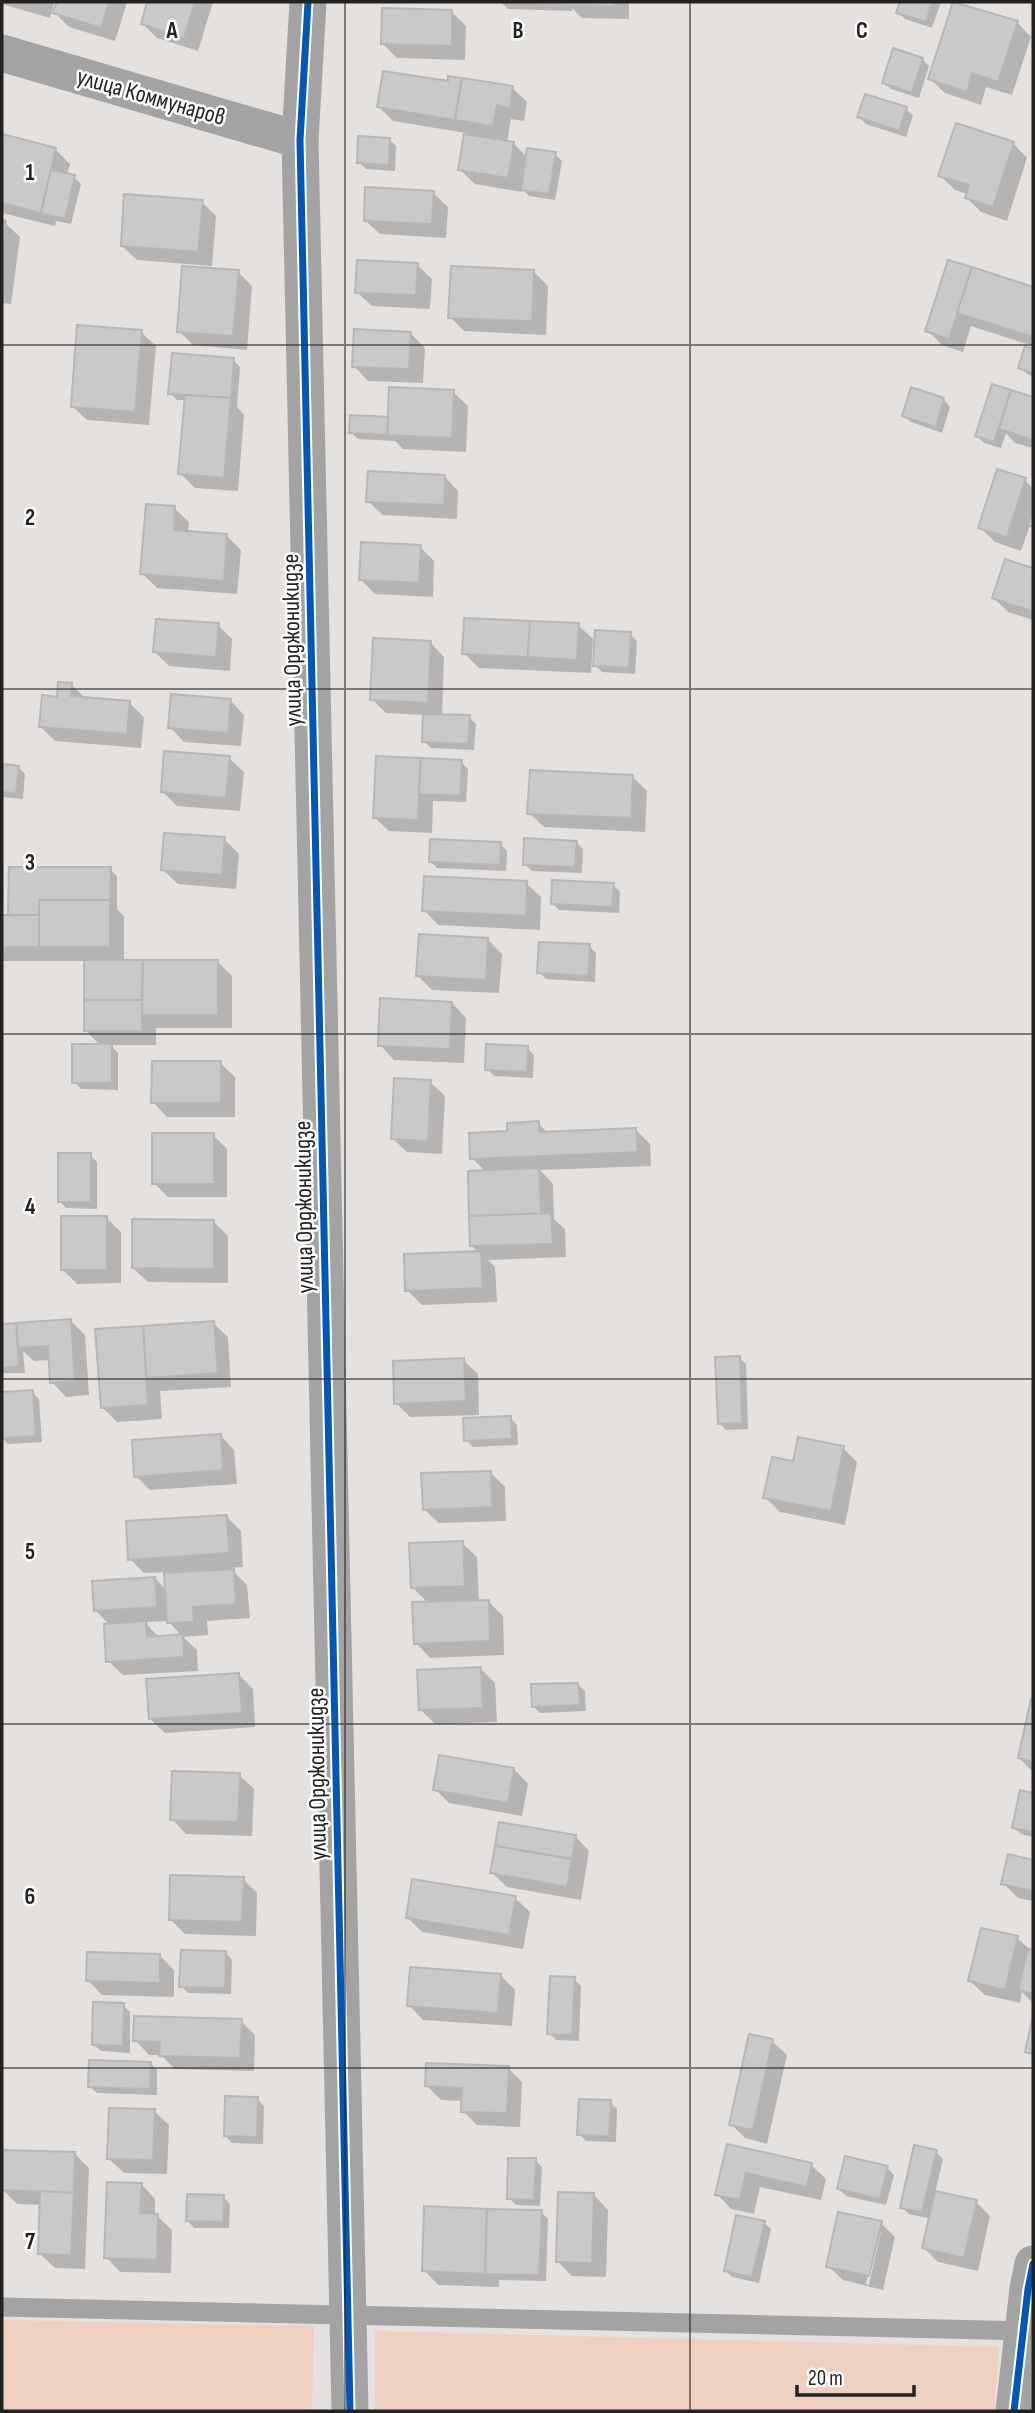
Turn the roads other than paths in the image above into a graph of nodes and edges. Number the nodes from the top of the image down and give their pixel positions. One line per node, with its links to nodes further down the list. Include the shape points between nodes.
1 (308, 2): 3 (street, улица Орджоникидзе)
2 (2, 53): 3 (street, улица Коммунаров)
3 (300, 140): 6 (street, улица Орджоникидзе)
4 (1033, 2263): 7 (street)
5 (2, 2307): 6 (lane)
6 (348, 2315): 7 (lane); 8 (street, улица Орджоникидзе)
7 (1028, 2331): 9 (street)
8 (350, 2411)
9 (1014, 2411)

